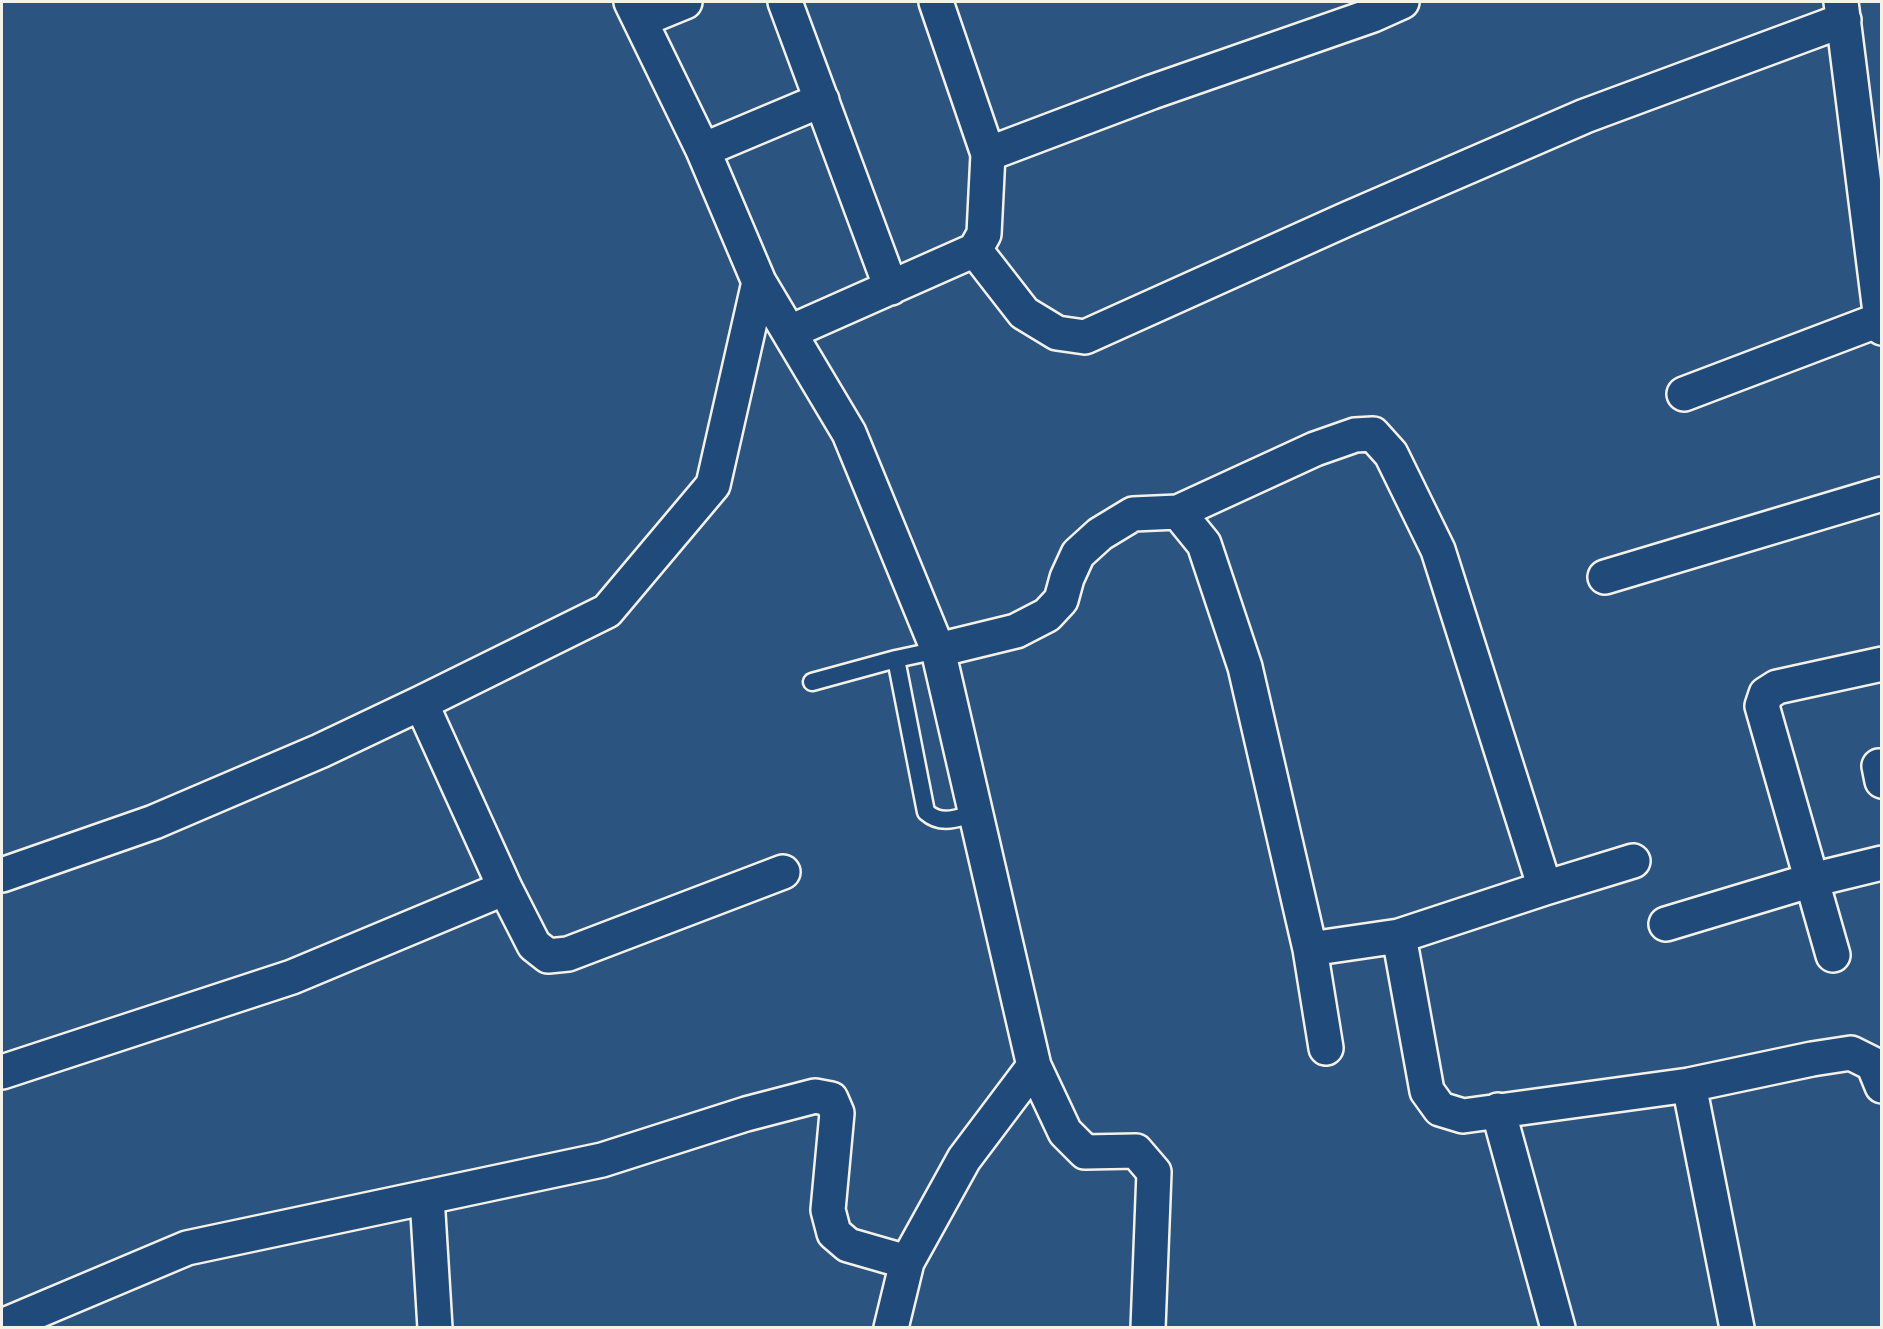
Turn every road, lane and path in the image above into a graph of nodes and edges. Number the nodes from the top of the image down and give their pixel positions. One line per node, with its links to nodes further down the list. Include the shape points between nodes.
1 (685, 2): 5 (street)
2 (785, 2): 7 (street)
3 (936, 2): 9 (street)
4 (1402, 2): 9 (street)
5 (636, 11): 8 (street)
6 (1842, 11): 10 (street, via 1585,116 1085,337 1057,333 1024,313); 13 (street)
7 (822, 100): 8 (street); 12 (street)
8 (703, 150): 11 (street)
9 (988, 154): 10 (street, via 984,234)
10 (975, 250): 12 (street)
11 (759, 282): 14 (street); 23 (street, via 713,485 607,611)
12 (891, 288): 14 (street)
13 (1880, 324): 15 (street)
14 (790, 332): 19 (street, via 849,433)
15 (1684, 394)
16 (1881, 494): 18 (street)
17 (1178, 512): 19 (street, via 1133,514 1100,534 1078,554 1061,600 1047,615 1016,631); 31 (street, via 1315,449 1355,435 1373,434 1391,454 1438,550); 34 (street, via 1204,544 1245,667)
18 (1605, 577)
19 (938, 650): 20 (lane); 24 (street)
20 (896, 659): 22 (lane); 24 (lane, via 926,812 941,821)
21 (1881, 664): 29 (street, via 1777,687 1766,694 1762,706)
22 (812, 682)
23 (421, 703): 28 (street, via 154,822); 30 (street)
24 (976, 813): 37 (street)
25 (1633, 861): 31 (street)
26 (1881, 862): 29 (street)
27 (783, 872): 30 (street, via 567,954 548,956 534,945)
28 (2, 875)
29 (1812, 880): 32 (street); 35 (street)
30 (505, 888): 38 (street, via 292,977)
31 (1545, 888): 33 (street)
32 (1666, 924)
33 (1400, 936): 34 (street); 41 (street, via 1427,1091 1440,1109 1463,1116)
34 (1310, 949): 36 (street)
35 (1833, 955)
36 (1326, 1048)
37 (1034, 1066): 43 (street, via 964,1159); 47 (street, via 1065,1132 1085,1152 1136,1151 1154,1172)
38 (2, 1072)
39 (1689, 1085): 40 (street, via 1851,1053 1873,1064); 41 (street); 49 (street)
40 (1881, 1086)
41 (1498, 1110): 48 (street)
42 (427, 1197): 43 (street, via 602,1160 815,1096 831,1099 837,1113 828,1210 834,1233 848,1245); 44 (street, via 187,1248); 45 (street)
43 (907, 1262): 46 (street)
44 (18, 1323)
45 (435, 1328)
46 (891, 1328)
47 (1148, 1328)
48 (1558, 1328)
49 (1737, 1328)

